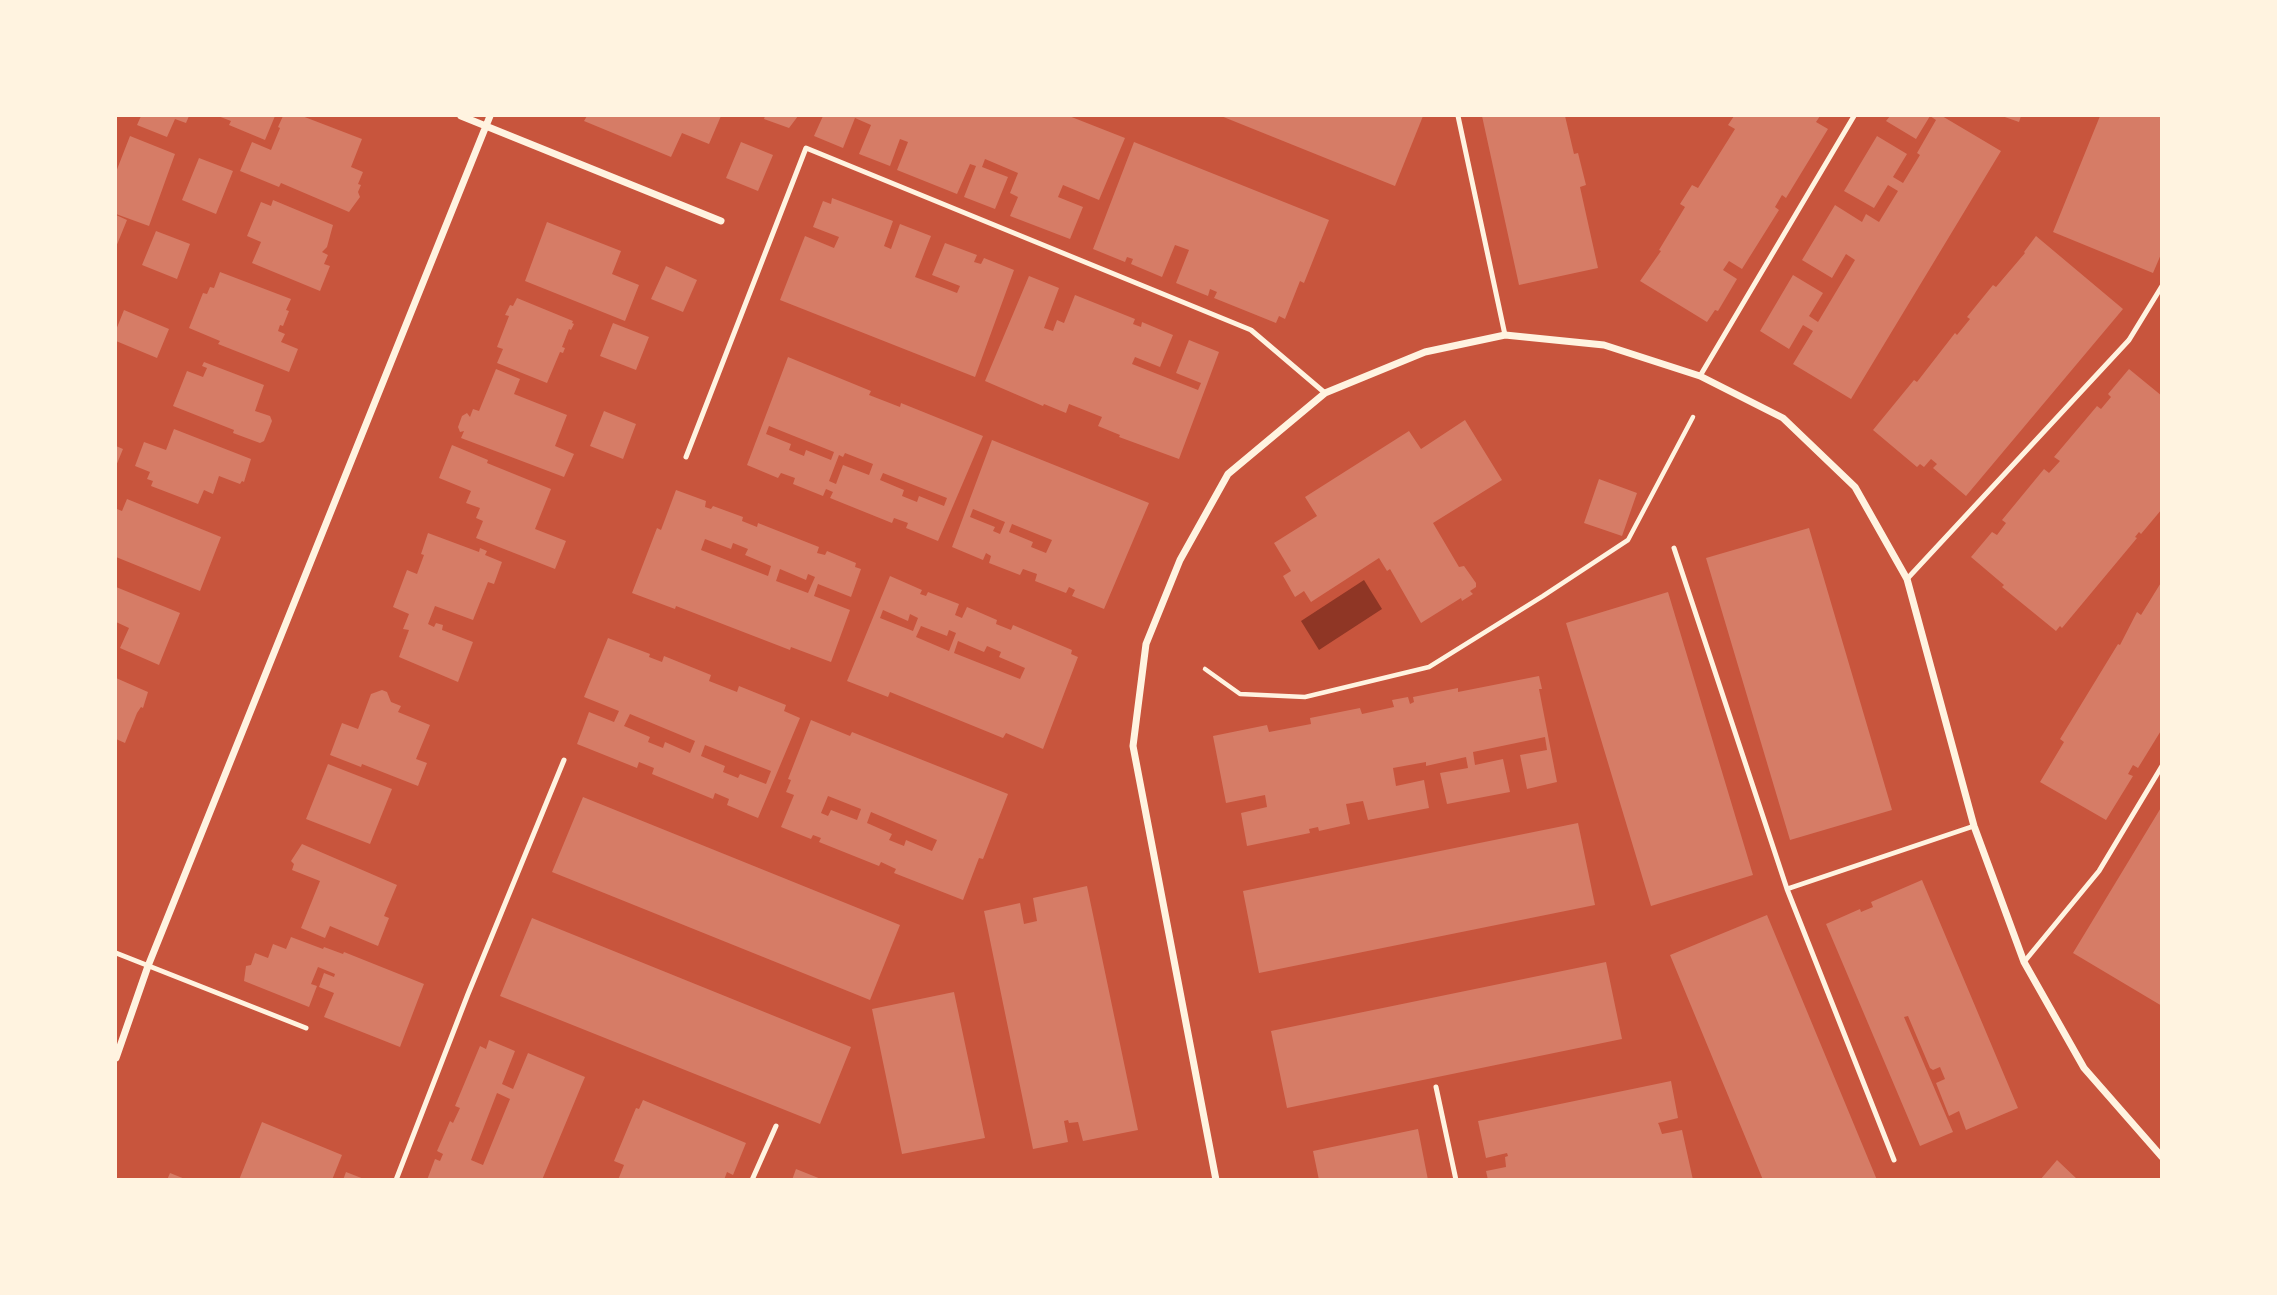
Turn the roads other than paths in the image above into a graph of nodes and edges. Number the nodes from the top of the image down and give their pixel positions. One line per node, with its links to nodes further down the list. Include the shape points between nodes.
1 (461, 116): 5 (street)
2 (490, 116): 5 (street)
3 (1458, 116): 8 (lane)
4 (1854, 116): 9 (lane)
5 (486, 126): 6 (street); 20 (street)
6 (721, 221)
7 (2161, 286): 13 (lane, via 2129,340)
8 (1504, 335): 9 (street, via 1604,345); 10 (street, via 1425,352)
9 (1700, 376): 13 (street, via 1783,418 1855,487)
10 (1325, 393): 11 (lane, via 1251,330 806,148); 29 (street, via 1228,474 1180,560 1146,644 1133,746)
11 (686, 457)
12 (1674, 548): 17 (lane)
13 (1907, 579): 16 (street)
14 (564, 760): 27 (lane)
15 (2161, 766): 19 (lane, via 2099,871)
16 (1974, 826): 17 (lane); 19 (street)
17 (1787, 889): 26 (lane)
18 (116, 953): 20 (lane)
19 (2024, 962): 25 (street, via 2084,1068)
20 (148, 966): 21 (lane); 22 (street)
21 (306, 1028)
22 (116, 1058)
23 (1436, 1087): 30 (lane)
24 (776, 1126): 28 (lane)
25 (2161, 1157)
26 (1894, 1160)
27 (396, 1180)
28 (752, 1180)
29 (1216, 1180)
30 (1455, 1180)

